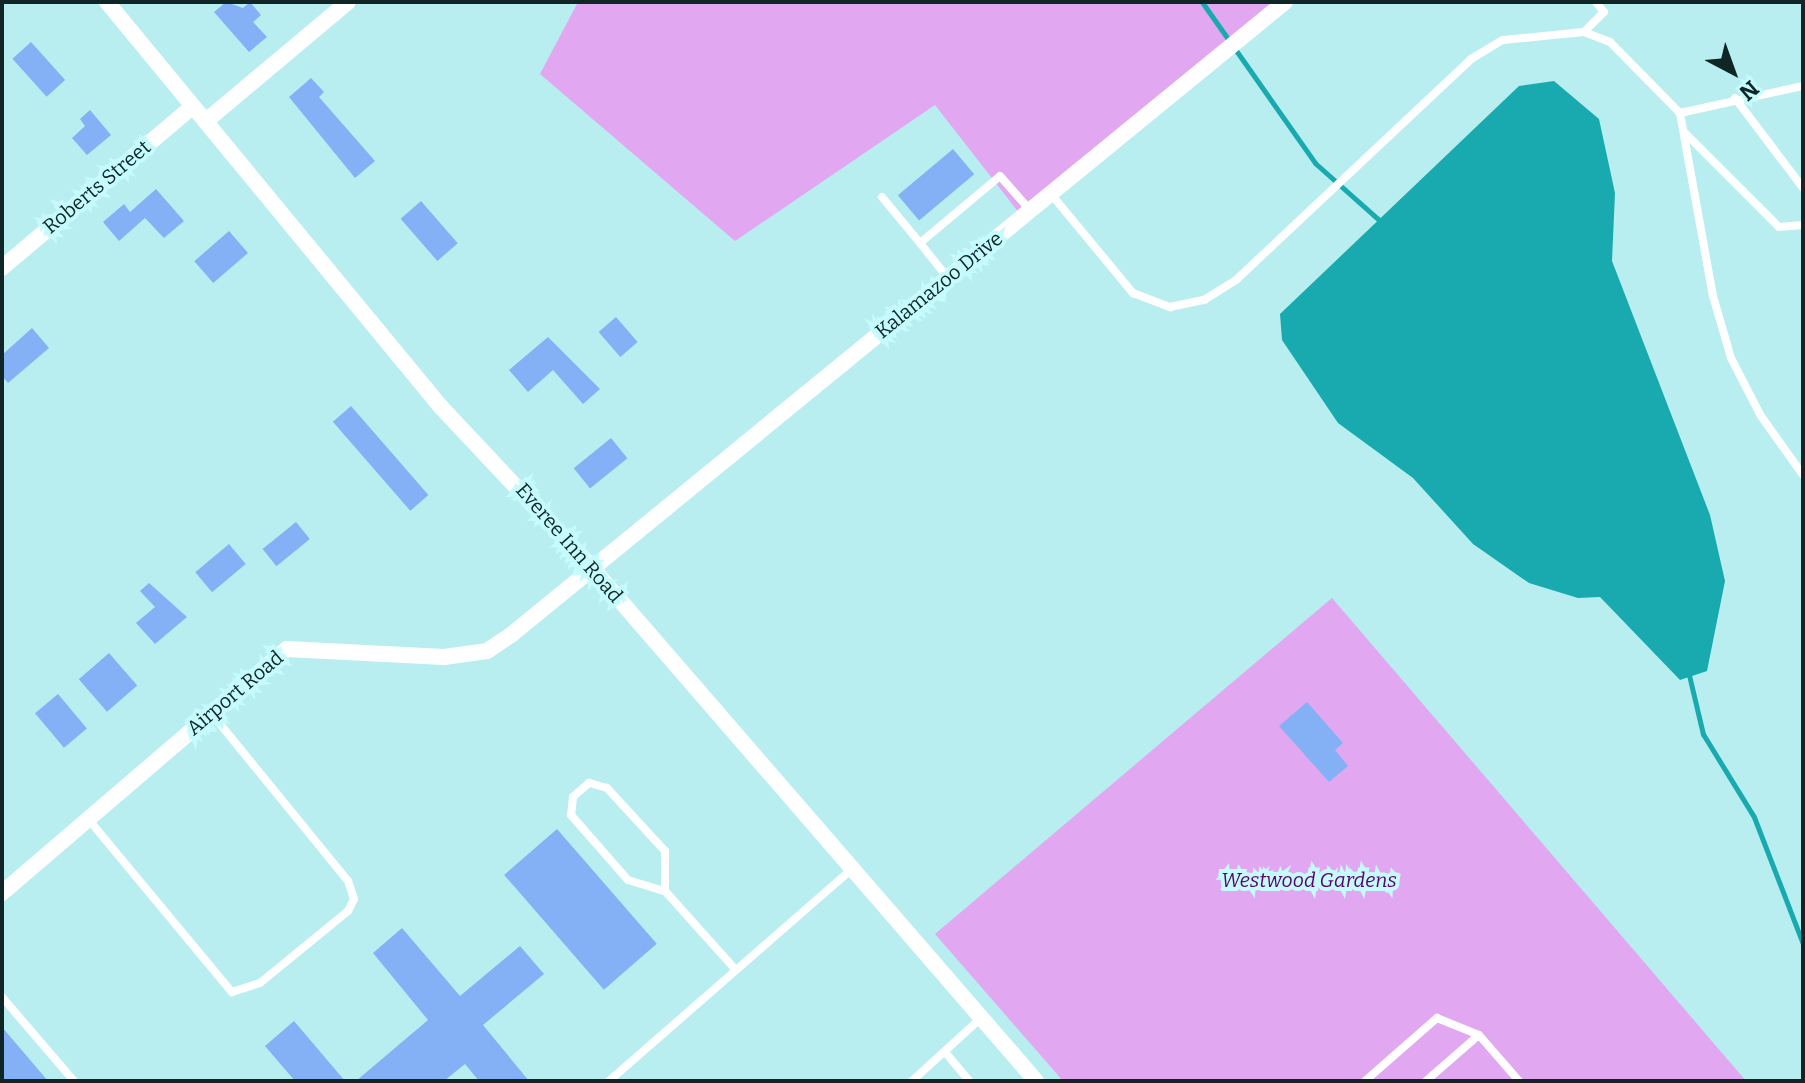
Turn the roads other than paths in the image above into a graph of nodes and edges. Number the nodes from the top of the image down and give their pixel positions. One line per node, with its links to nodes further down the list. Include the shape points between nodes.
1 (107, 2): 8 (street, Everee Inn Road)
2 (348, 2): 10 (street)
3 (1285, 2): 13 (street, Kalamazoo Drive)
4 (1596, 2): 5 (lane, via 1604,12)
5 (1584, 32): 9 (lane, via 1610,42); 13 (lane, via 1503,40 1471,59 1237,279 1204,300 1170,307 1133,293)
6 (1803, 86): 7 (lane)
7 (1735, 98): 9 (lane); 12 (lane)
8 (193, 106): 10 (street, Everee Inn Road); 18 (street, Roberts Street)
9 (1680, 113): 11 (lane)
10 (206, 121): 21 (street, Everee Inn Road, via 441,407)
11 (1683, 131): 16 (lane, via 1779,227); 20 (lane, via 1713,296 1731,358 1761,416)
12 (1803, 188)
13 (1051, 194): 15 (street, Kalamazoo Drive)
14 (882, 197): 17 (lane)
15 (1031, 210): 17 (lane, via 1000,176); 19 (street, Kalamazoo Drive)
16 (1803, 225)
17 (920, 243): 19 (lane)
18 (2, 268)
19 (948, 278): 21 (street, Kalamazoo Drive)
20 (1803, 475)
21 (592, 568): 22 (street, Airport Road, via 487,651 444,657 287,649); 24 (street, Everee Inn Road)
22 (211, 713): 23 (street, Airport Road); 23 (lane, via 348,881 354,899 348,911 260,983 243,993 232,992)
23 (88, 819): 26 (street, Airport Road)
24 (852, 869): 27 (lane); 29 (street, Everee Inn Road)
25 (665, 891): 25 (lane, via 628,880 571,815 573,797 589,783 607,788 665,851); 27 (lane)
26 (2, 893)
27 (736, 970): 33 (lane)
28 (2, 997): 32 (lane)
29 (981, 1018): 31 (lane); 36 (street, Everee Inn Road)
30 (1479, 1035): 37 (lane, via 1437,1018); 38 (lane); 39 (lane)
31 (945, 1052): 34 (lane); 35 (lane)
32 (74, 1081)
33 (609, 1081)
34 (912, 1081)
35 (969, 1081)
36 (1036, 1081)
37 (1365, 1081)
38 (1426, 1081)
39 (1519, 1081)

